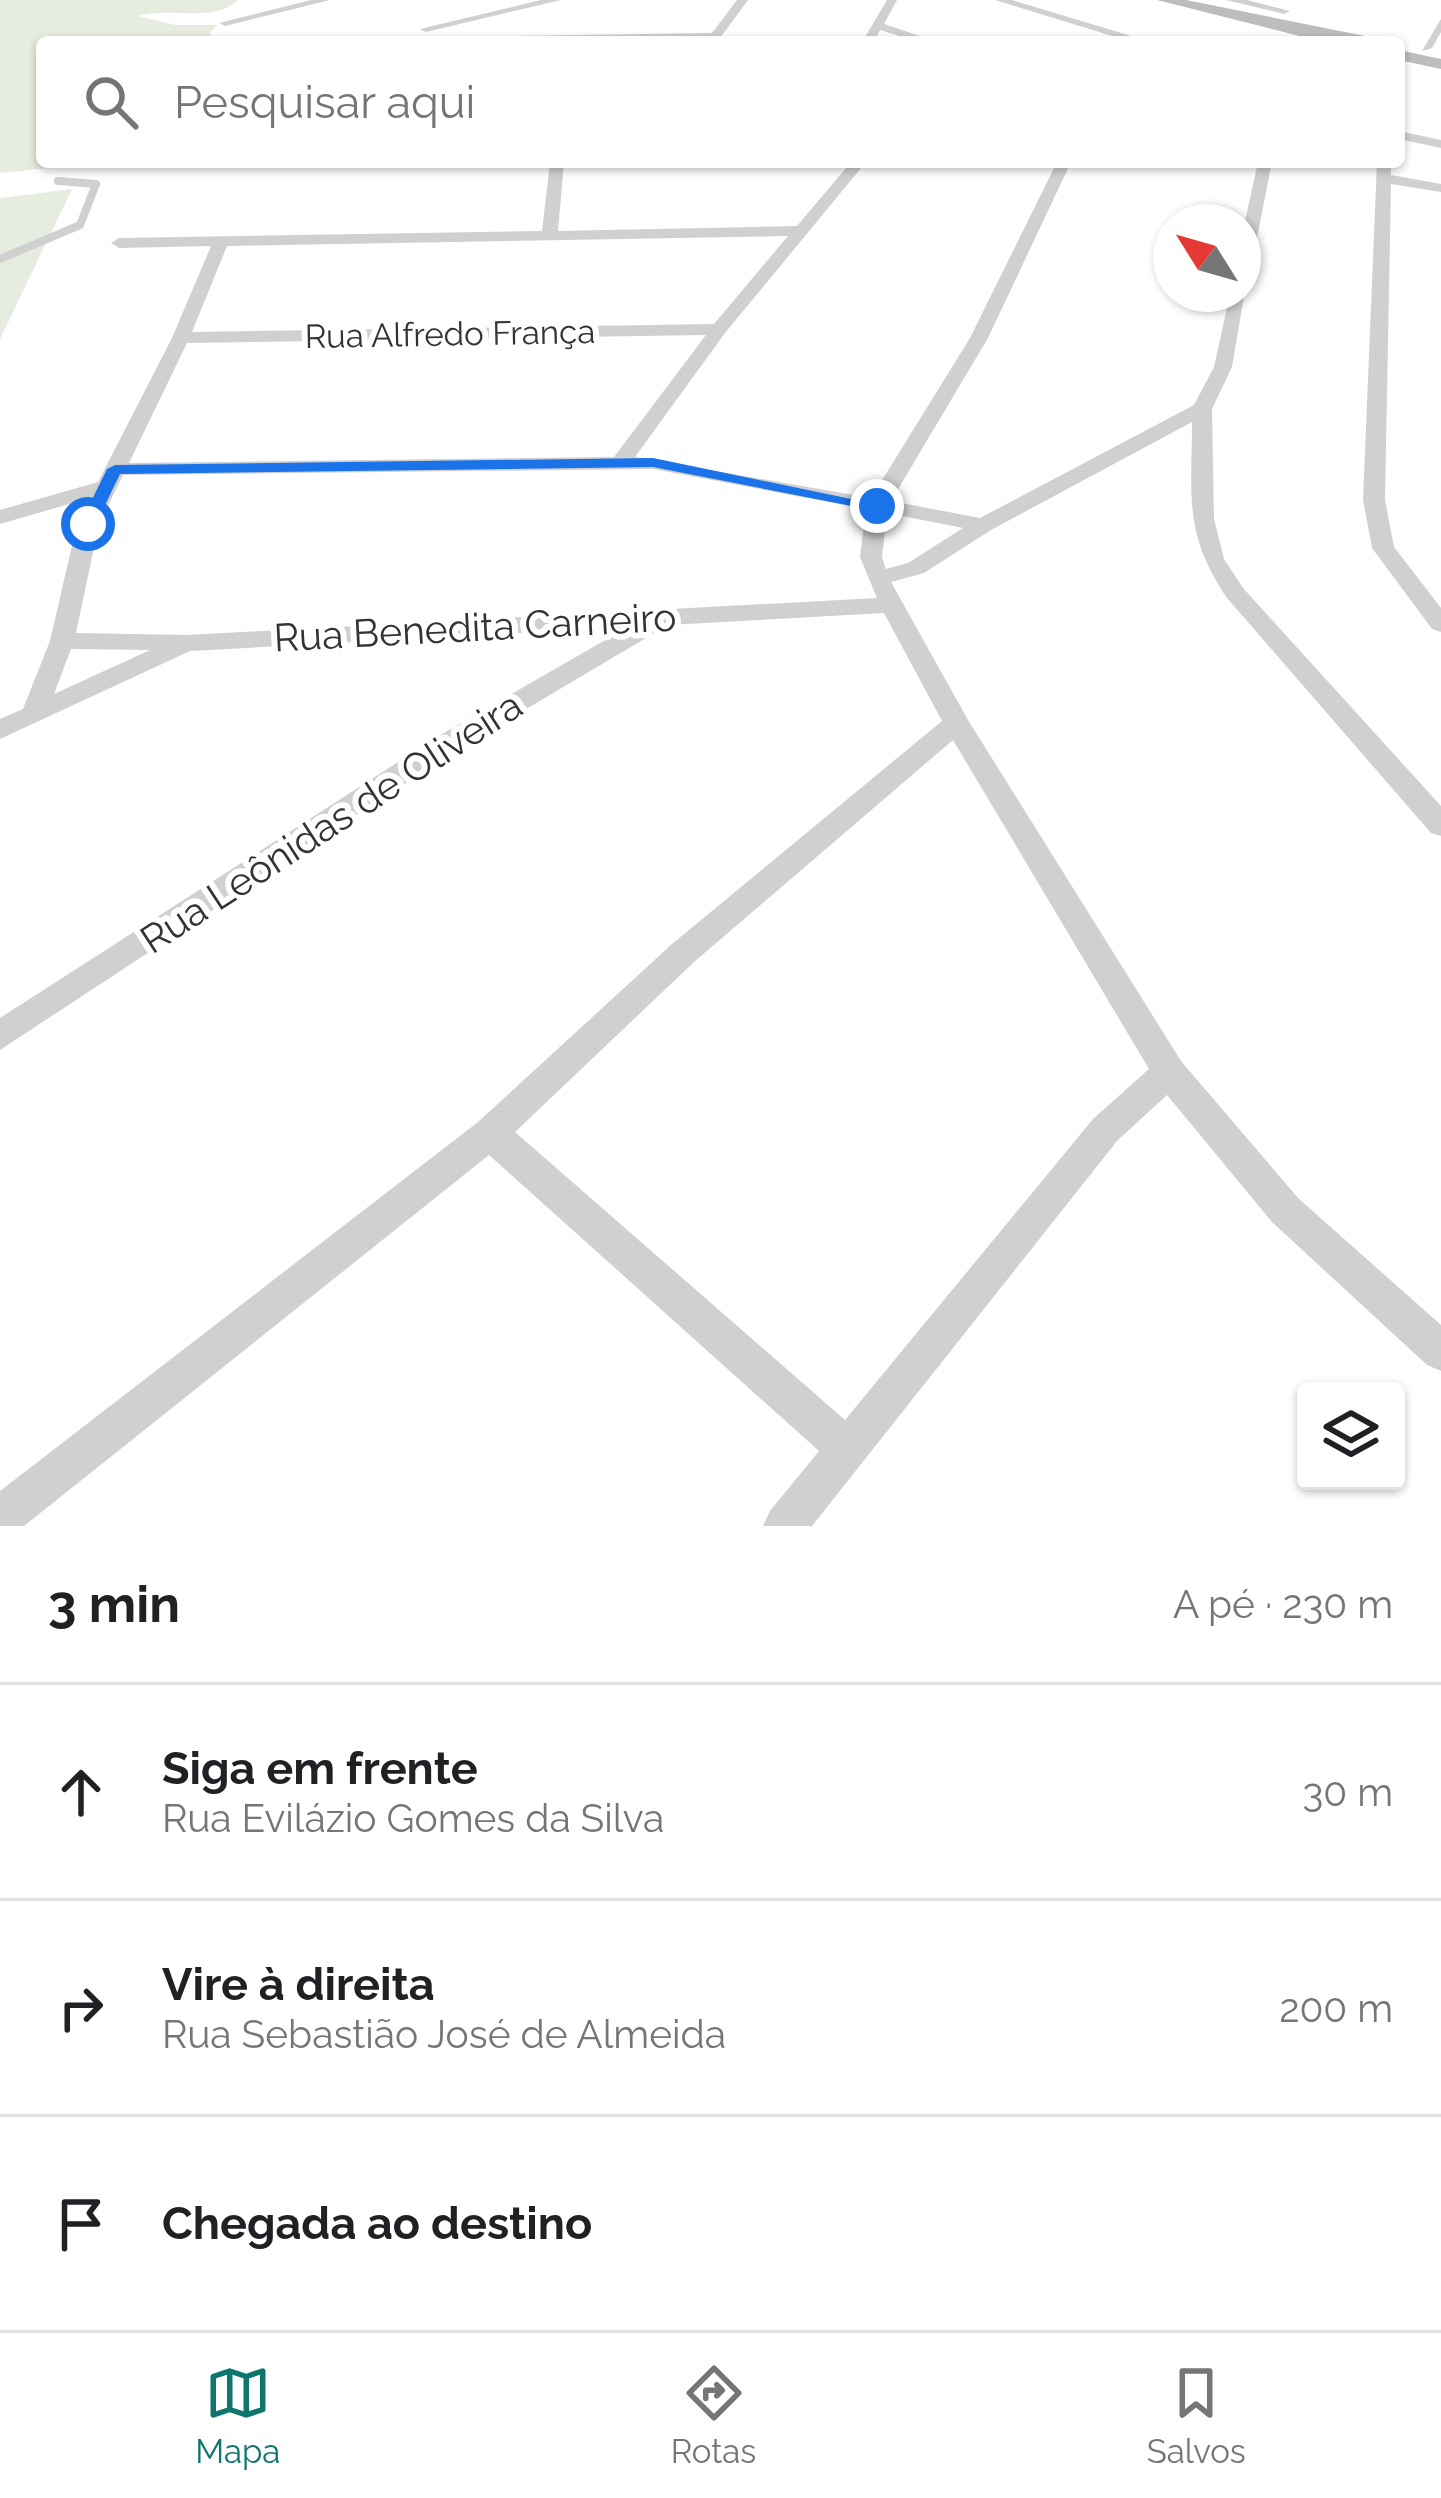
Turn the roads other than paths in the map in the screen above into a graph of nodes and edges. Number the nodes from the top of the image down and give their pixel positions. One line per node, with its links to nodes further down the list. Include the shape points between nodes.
1 (321, 0): 10 (street)
2 (556, 0): 13 (street)
3 (743, 0): 14 (street)
4 (892, 0): 11 (street)
5 (1000, 0): 17 (street)
6 (1165, 0): 8 (main road)
7 (1231, 0): 8 (street, via 1291,8)
8 (1263, 22): 12 (main road)
9 (1441, 22): 18 (street)
10 (225, 23)
11 (878, 26): 15 (street); 16 (street)
12 (1296, 34)
13 (394, 36)
14 (715, 36)
15 (872, 36)
16 (912, 36)
17 (1124, 36)
18 (1434, 49)
19 (1405, 56): 20 (main road)
20 (1441, 64)
21 (1405, 136): 22 (street)
22 (1441, 144)
23 (556, 168): 32 (street)
24 (854, 168): 31 (street)
25 (1061, 168): 42 (street, via 979,338)
26 (1264, 168): 30 (street)
27 (1384, 170): 29 (street); 47 (street, via 1374,500 1383,548)
28 (58, 182): 35 (lane, via 96,184 80,225)
29 (1441, 188)
30 (1256, 204)
31 (803, 231): 32 (street); 37 (street)
32 (549, 238): 33 (street)
33 (220, 243): 34 (street); 38 (street)
34 (119, 244)
35 (0, 259)
36 (1235, 312): 39 (street, via 1223,367)
37 (719, 329): 38 (street, Rua Alfredo França); 40 (street)
38 (181, 338): 41 (street)
39 (1202, 409): 44 (street, Rua Benedita Carneiro); 53 (street, via 1203,519 1213,559)
40 (622, 461): 41 (street); 42 (street)
41 (110, 478): 43 (street); 48 (street, via 88,524)
42 (877, 506): 44 (street); 45 (street, via 871,557)
43 (0, 517)
44 (983, 525): 45 (street, Rua Benedita Carneiro)
45 (883, 592): 46 (street, Rua Benedita Carneiro); 51 (street)
46 (666, 616): 49 (street, Rua Benedita Carneiro); 54 (street, Rua Leônidas de Oliveira, via 446,744)
47 (1441, 624)
48 (62, 640): 49 (street, Rua Benedita Carneiro); 50 (street)
49 (187, 644): 50 (street)
50 (34, 714): 52 (street)
51 (956, 723): 55 (street); 56 (street, via 683,952)
52 (0, 730)
53 (1441, 825)
54 (0, 1036)
55 (1169, 1072): 57 (street, via 1285,1210); 58 (street, via 1105,1130)
56 (490, 1133): 58 (street); 59 (street)
57 (1441, 1351)
58 (849, 1451): 60 (street)
59 (0, 1518)
60 (785, 1526)

